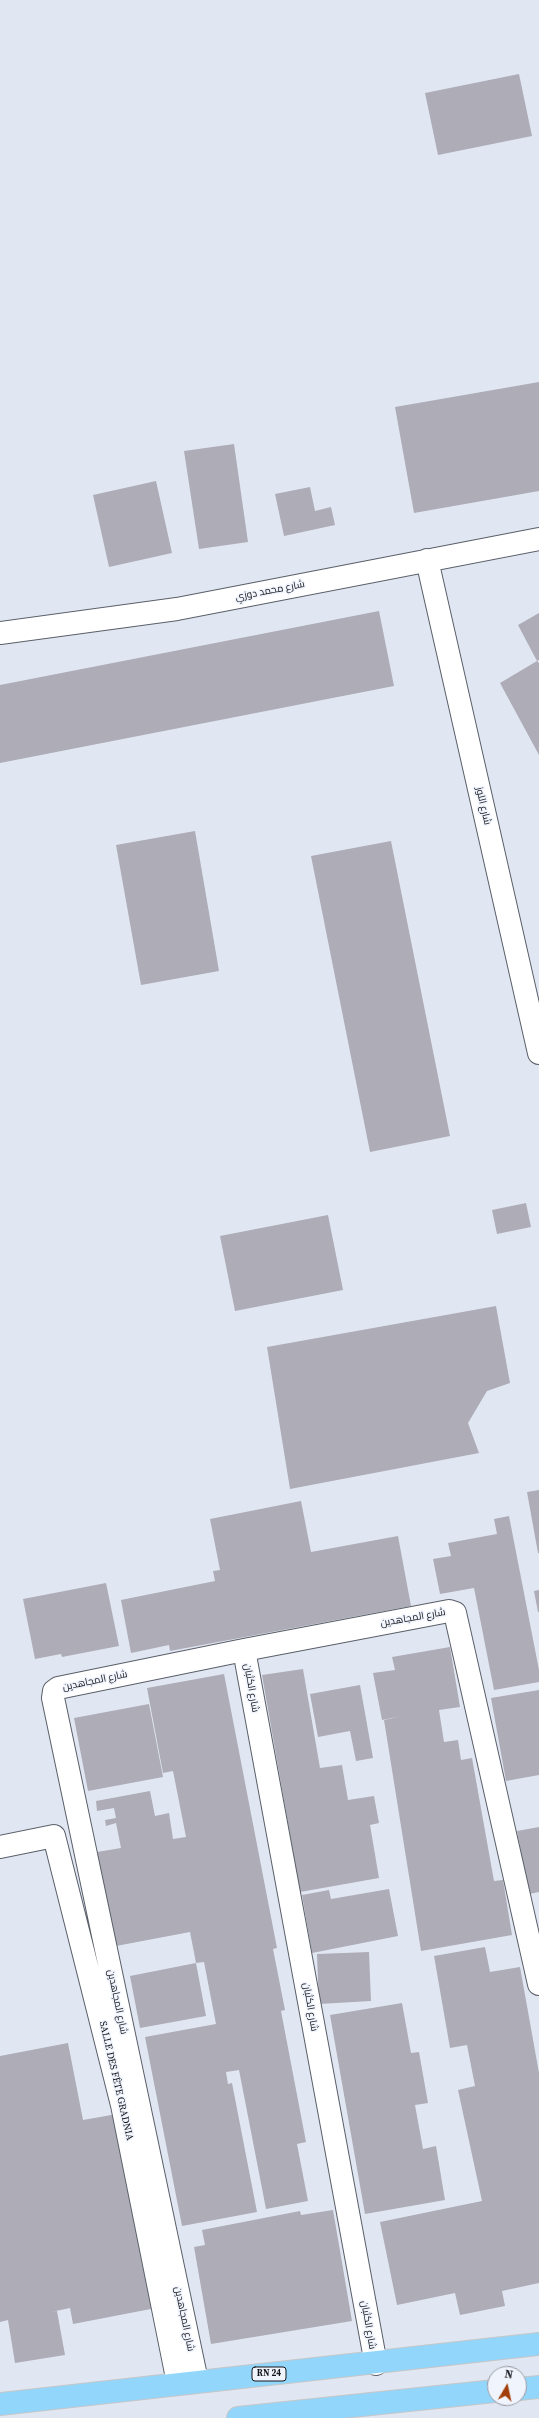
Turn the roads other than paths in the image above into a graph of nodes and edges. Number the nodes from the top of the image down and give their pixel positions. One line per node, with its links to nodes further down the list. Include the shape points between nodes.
1 (539, 539): 2 (street, شارع محمد دوزي)
2 (427, 560): 3 (street, شارع محمد دوزي, via 177,609); 4 (street, شارع اللوز)
3 (0, 633)
4 (539, 1053)
5 (244, 1650): 7 (street, شارع المجاهدين, via 449,1611 455,1613); 9 (street, شارع الكثبان); 10 (street, شارع المجاهدين, via 58,1688 54,1691 53,1698)
6 (0, 1847): 10 (street, SALLE DES FÊTE GRADNIA, via 54,1836)
7 (539, 1984)
8 (539, 2344): 9 (main road, RN 24)
9 (376, 2364): 10 (main road, RN 24)
10 (188, 2382): 14 (main road, RN 24)
11 (539, 2387): 12 (main road)
12 (527, 2388)
13 (487, 2392): 15 (main road)
14 (0, 2404)
15 (238, 2418)

